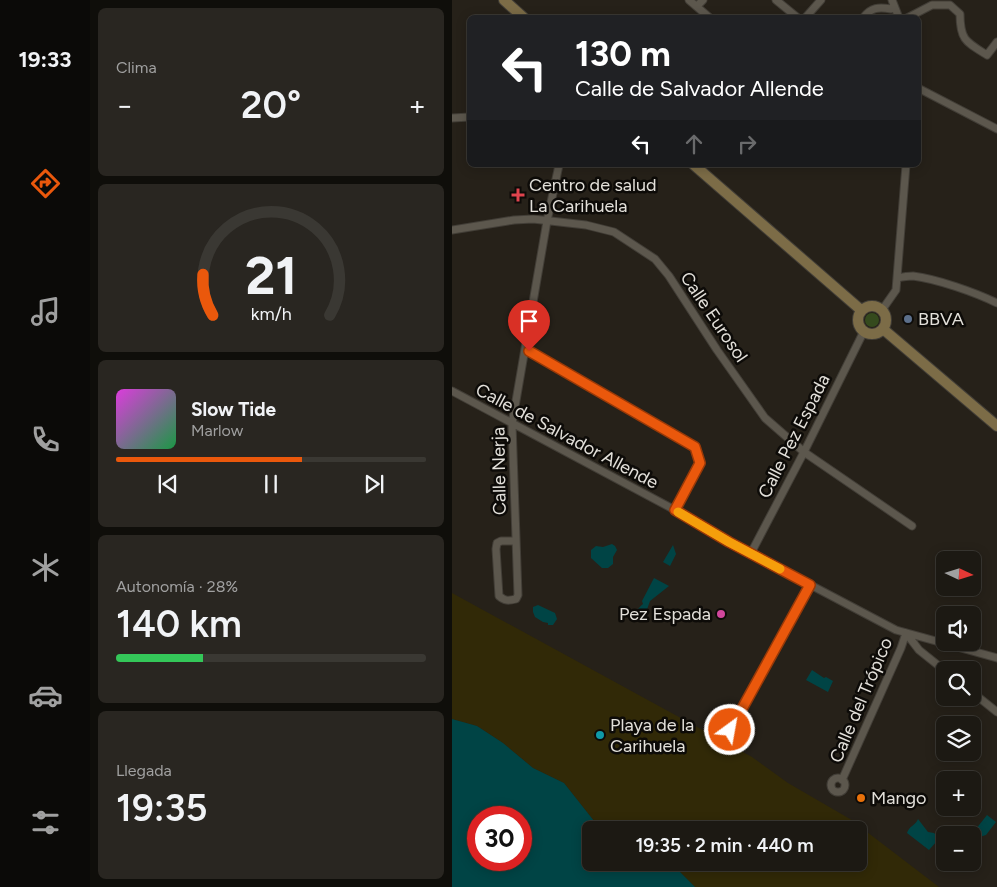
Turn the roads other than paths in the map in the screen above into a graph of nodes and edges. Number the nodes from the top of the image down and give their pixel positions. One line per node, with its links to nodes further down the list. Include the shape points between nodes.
1 (504, 0): 8 (main road)
2 (689, 0): 7 (street)
3 (702, 0): 7 (street)
4 (776, 0): 10 (street)
5 (821, 0): 11 (street)
6 (893, 3): 12 (street, via 891,9 876,7); 13 (street)
7 (697, 6): 9 (street)
8 (521, 15)
9 (707, 15)
10 (794, 15)
11 (808, 15)
12 (866, 15)
13 (898, 15)
14 (913, 15): 15 (street, via 932,5 950,5 960,14 960,29 970,44 987,55)
15 (996, 42)
16 (921, 90): 19 (street)
17 (467, 117): 18 (street)
18 (452, 118)
19 (996, 129)
20 (559, 167): 23 (street, Calle Nerja)
21 (696, 167): 27 (main road)
22 (906, 167): 25 (street)
23 (547, 221): 24 (street, Calle Eurosol, via 514,220); 31 (street, Calle Nerja); 35 (street, Calle Eurosol, via 614,232 655,259 765,418)
24 (452, 230)
25 (897, 278): 26 (street, via 912,276 943,283); 28 (street, via 896,290)
26 (996, 303)
27 (861, 310): 28 (main road, via 871,306); 30 (main road, via 858,322)
28 (882, 310): 29 (main road, via 886,319)
29 (883, 328): 30 (main road, via 876,334); 34 (main road)
30 (864, 332): 35 (street, Calle Pez Espada)
31 (525, 349): 33 (street, Calle Nerja); 36 (street, via 695,447 700,463)
32 (452, 391): 33 (street, Calle de Salvador Allende)
33 (512, 424): 36 (street, Calle de Salvador Allende); 38 (street, Calle Nerja)
34 (996, 426)
35 (804, 452): 37 (street, Calle Eurosol); 39 (street, Calle Pez Espada)
36 (675, 510): 39 (street, Calle de Salvador Allende)
37 (912, 526)
38 (515, 541): 38 (street, Calle Nerja, via 501,541 496,549 499,596 510,601 518,594)
39 (751, 554): 40 (street, Calle de Salvador Allende)
40 (810, 585): 41 (street, Calle de Salvador Allende); 46 (street)
41 (906, 633): 42 (street, Calle de Salvador Allende); 43 (street, via 919,650); 47 (street, Calle del Trópico)
42 (996, 658)
43 (936, 664)
44 (981, 700): 45 (street)
45 (996, 712)
46 (737, 718)
47 (842, 780)

